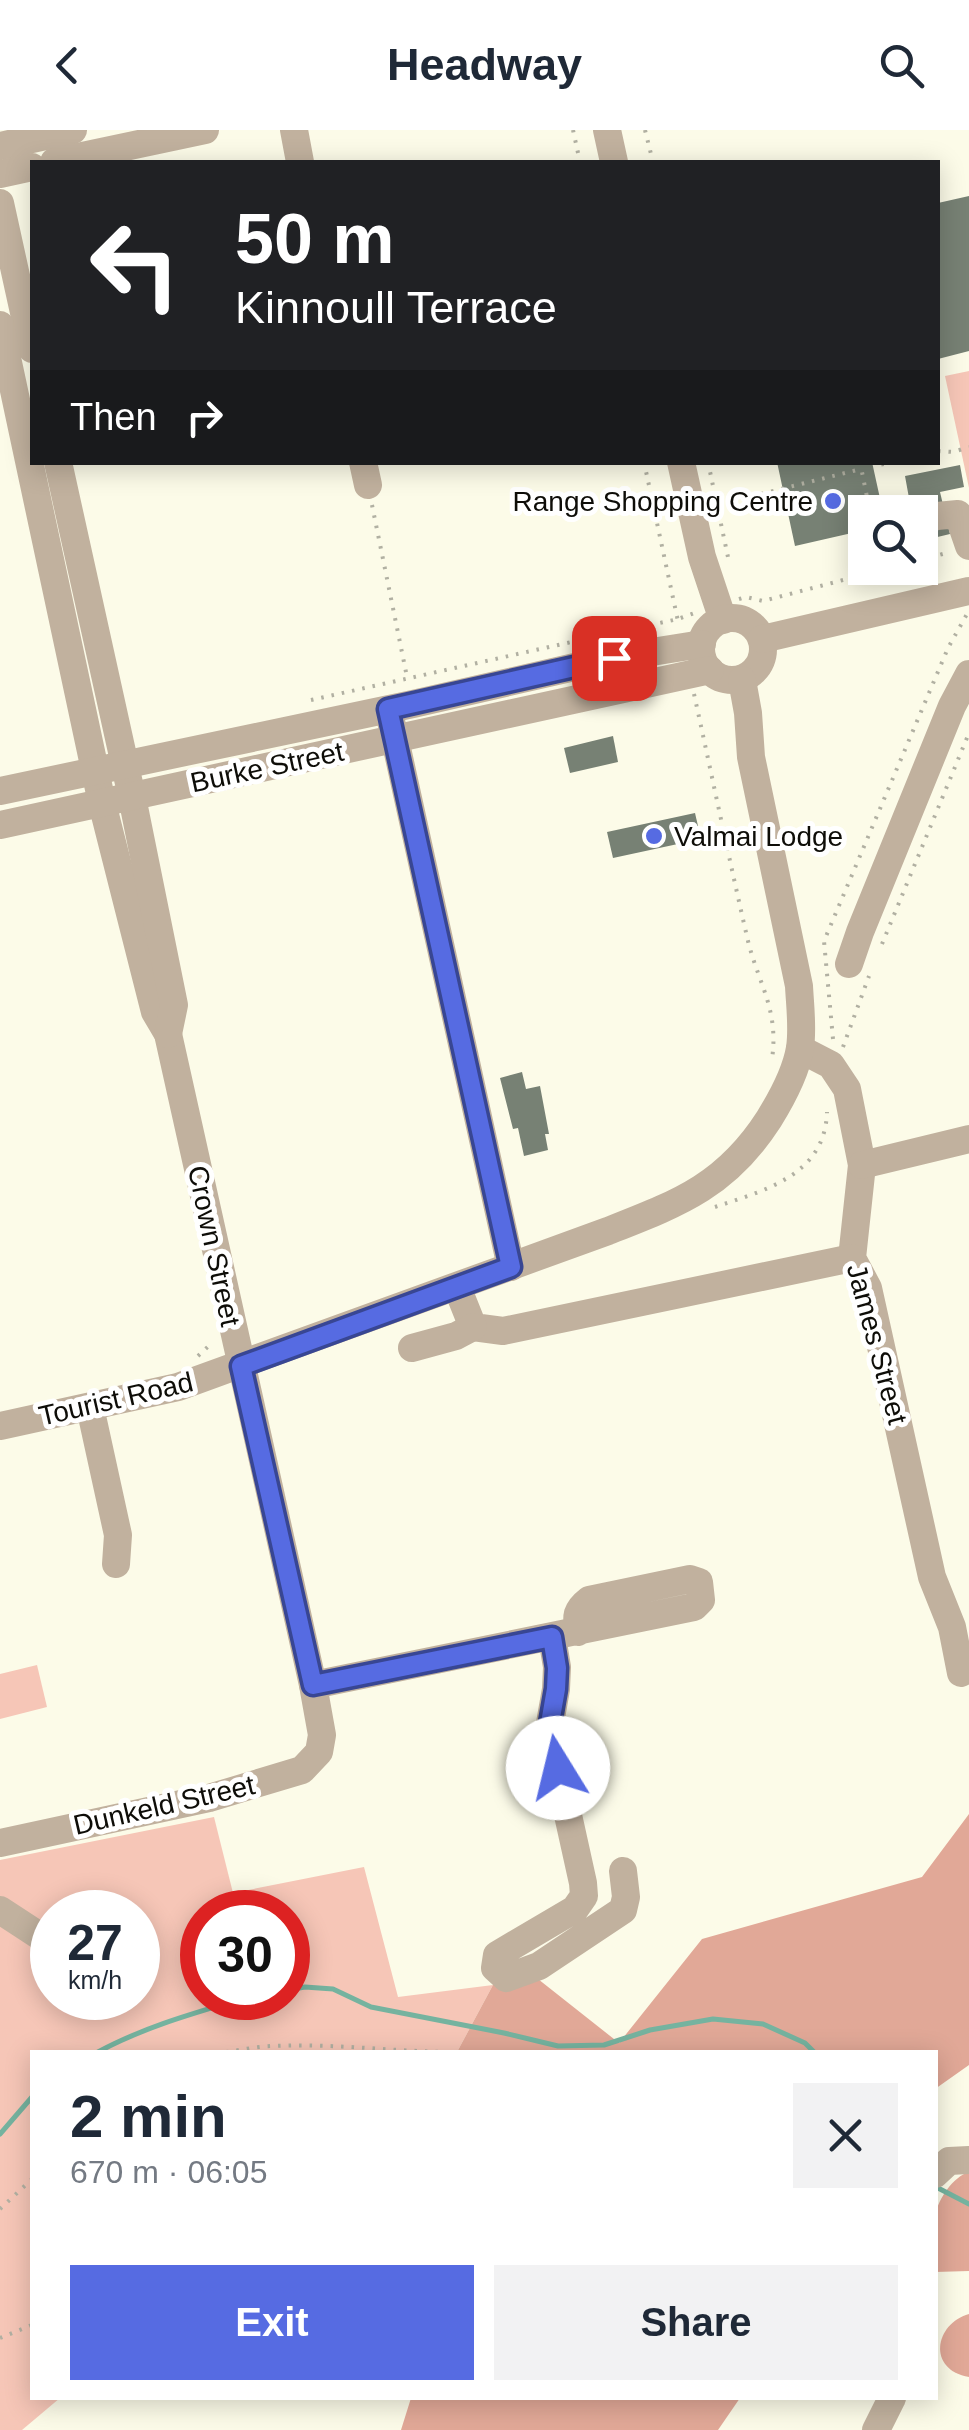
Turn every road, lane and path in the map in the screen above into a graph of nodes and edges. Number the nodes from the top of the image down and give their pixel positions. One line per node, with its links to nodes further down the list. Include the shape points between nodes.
1 (73, 130): 7 (street)
2 (205, 130): 8 (street)
3 (294, 130): 9 (street)
4 (573, 130): 10 (path)
5 (606, 130): 11 (street)
6 (645, 130): 12 (path)
7 (0, 146)
8 (63, 160)
9 (300, 160)
10 (580, 160)
11 (614, 160)
12 (652, 160)
13 (30, 167): 14 (street)
14 (0, 174)
15 (0, 203): 17 (street)
16 (0, 325): 20 (street, Crown Street)
17 (30, 340)
18 (969, 447): 19 (path)
19 (940, 451)
20 (30, 464)
21 (30, 465): 47 (street, Crown Street)
22 (59, 465): 46 (street, Crown Street)
23 (645, 465): 37 (path)
24 (682, 465): 36 (street, via 702,557)
25 (709, 465): 32 (path)
26 (860, 466): 28 (path); 29 (path)
27 (366, 474): 42 (path)
28 (760, 494)
29 (866, 495)
30 (938, 518): 31 (street, via 958,514)
31 (961, 548)
32 (729, 561)
33 (848, 579): 35 (path, via 762,602)
34 (969, 592): 38 (street)
35 (746, 597): 36 (path); 36 (path)
36 (726, 605): 37 (path); 38 (street, via 732,618 750,624); 39 (street)
37 (678, 619): 39 (path); 42 (path)
38 (762, 639): 41 (street, via 762,660)
39 (696, 659): 41 (street, via 724,679); 42 (street, Burke Street, via 614,658); 45 (street, Burke Street); 57 (path, via 752,955 773,1016)
40 (969, 674): 53 (street, via 860,932)
41 (742, 680): 55 (street, via 751,757 799,986)
42 (403, 697): 43 (path); 45 (street); 46 (street, Burke Street)
43 (312, 700)
44 (969, 734): 52 (path)
45 (396, 739): 49 (street, Burke Street); 61 (street)
46 (124, 766): 47 (street, Burke Street); 49 (street, Crown Street)
47 (96, 771): 48 (street, Burke Street); 50 (street, Crown Street)
48 (0, 791)
49 (132, 797): 50 (street, Burke Street); 54 (street, Crown Street, via 174,1005)
50 (102, 802): 51 (street, Burke Street); 54 (street, Crown Street, via 155,1012)
51 (0, 825)
52 (881, 946)
53 (862, 964): 56 (path)
54 (168, 1034): 64 (street, Crown Street)
55 (800, 1049): 59 (street, James Street, via 831,1064 847,1089); 61 (street, Tourist Road, via 782,1100 751,1147 713,1182 674,1205)
56 (841, 1051)
57 (770, 1069)
58 (969, 1139): 59 (street)
59 (862, 1165): 60 (street, James Street)
60 (852, 1258): 63 (street, via 502,1331); 73 (street, James Street, via 868,1288 932,1577)
61 (511, 1267): 62 (street, Tourist Road)
62 (457, 1286): 63 (street); 67 (street, Tourist Road)
63 (473, 1327): 65 (street)
64 (234, 1334): 66 (path); 67 (street, Crown Street)
65 (412, 1348)
66 (195, 1358)
67 (241, 1366): 68 (street, Tourist Road); 74 (street, Crown Street)
68 (90, 1407): 69 (street, Tourist Road); 70 (street, via 118,1534)
69 (0, 1426)
70 (116, 1564)
71 (694, 1607): 72 (street)
72 (565, 1634): 74 (street); 77 (street, via 549,1729 584,1896 575,1909 497,1955 495,1968 506,1978 539,1966 622,1910)
73 (961, 1673)
74 (313, 1685): 75 (street, Crown Street)
75 (319, 1752): 76 (street, Dunkeld Street, via 302,1770 209,1798)
76 (0, 1842)
77 (624, 1871)
78 (0, 1910): 79 (street)
79 (30, 1930)
80 (246, 2050): 81 (path)
81 (400, 2050)
82 (969, 2160): 83 (street, via 949,2161)
83 (938, 2171)
84 (30, 2181): 85 (path)
85 (0, 2210)
86 (30, 2326): 87 (path)
87 (0, 2338)
88 (891, 2400): 89 (street)
89 (876, 2430)

